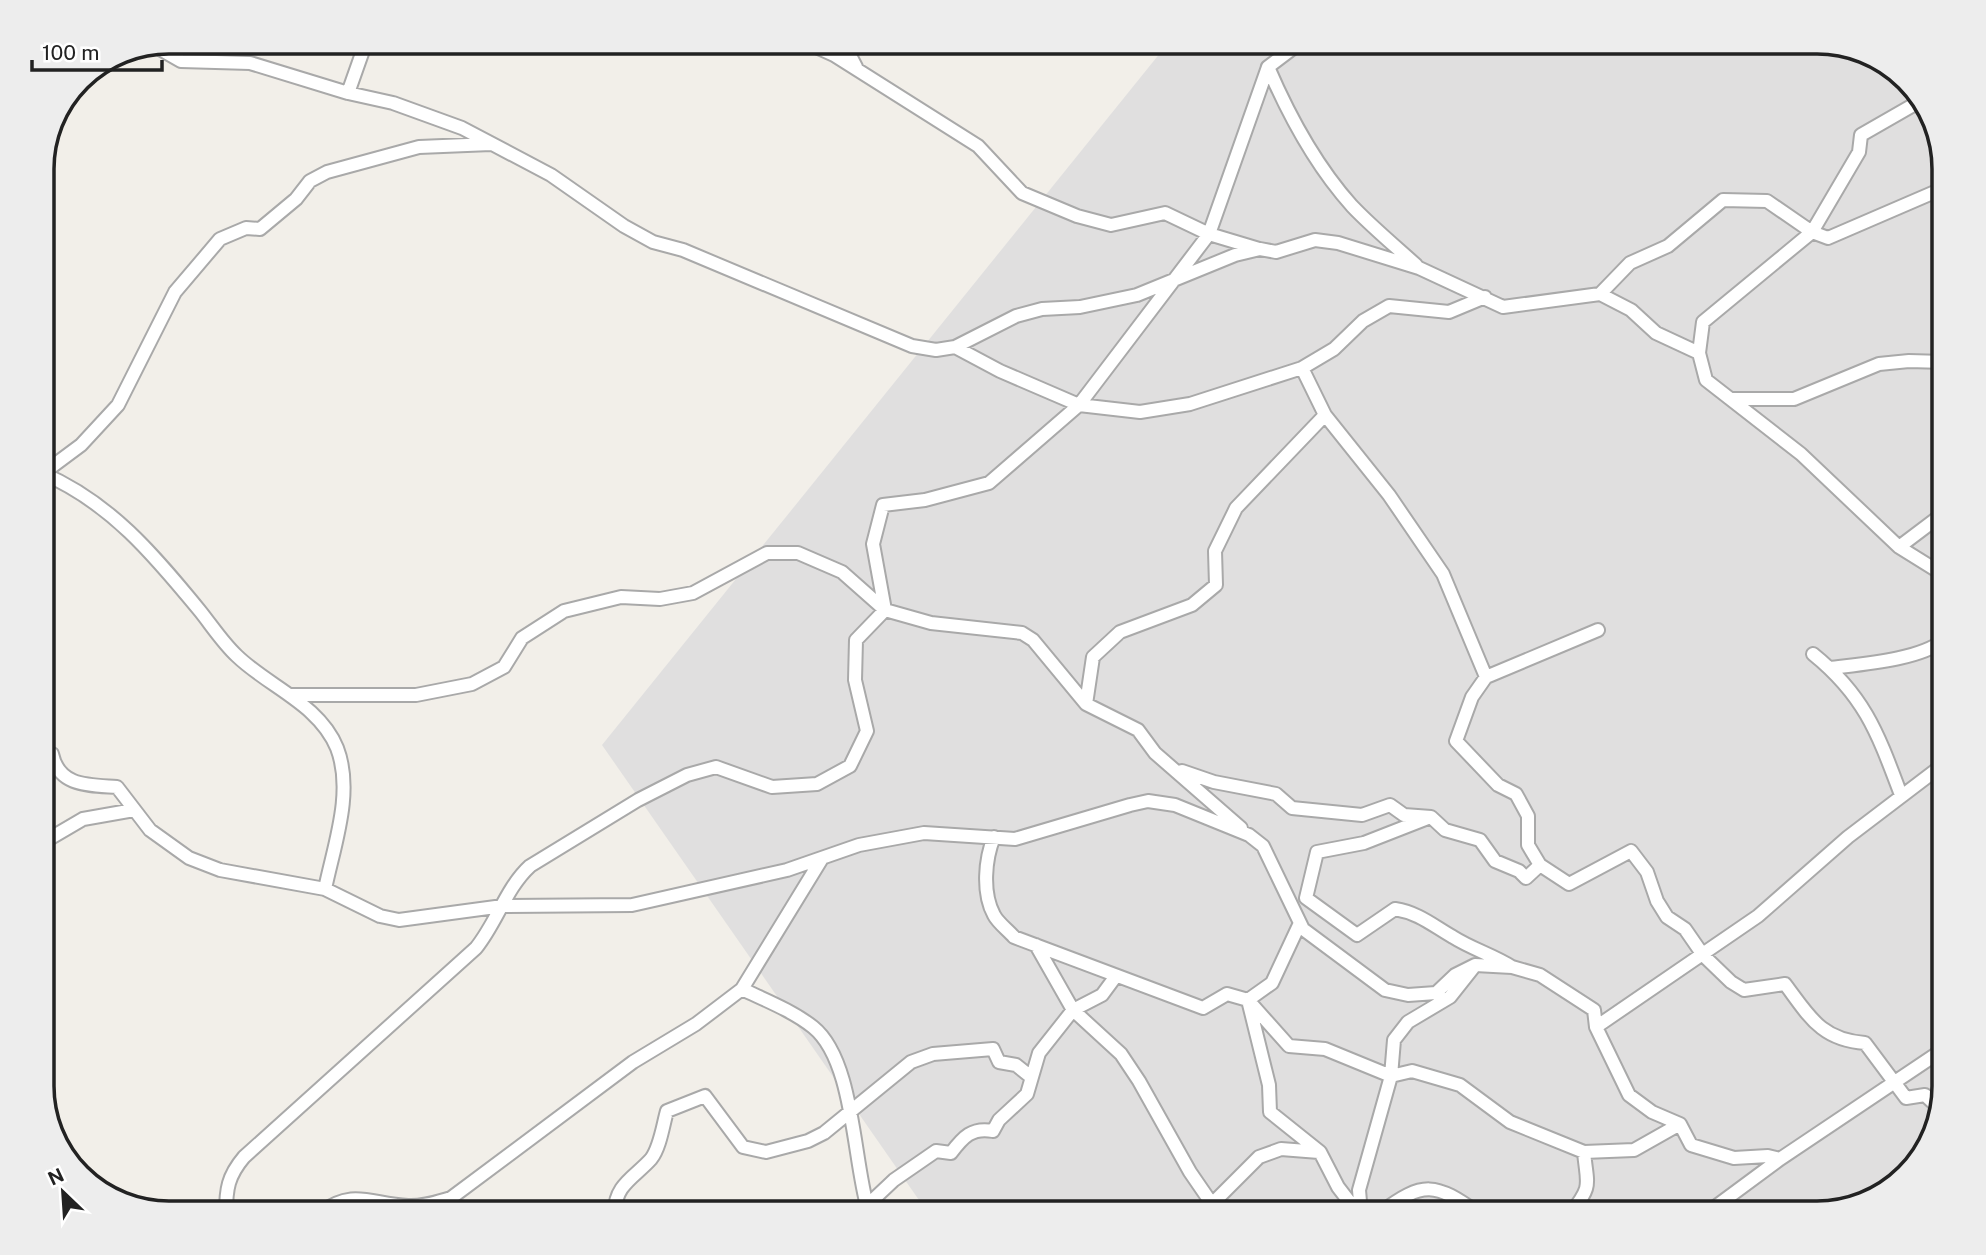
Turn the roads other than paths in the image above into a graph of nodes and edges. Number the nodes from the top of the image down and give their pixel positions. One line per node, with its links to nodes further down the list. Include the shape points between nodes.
1 (169, 54): 8 (street, via 181,61 250,62)
2 (362, 54): 8 (street)
3 (827, 54): 7 (street)
4 (849, 54): 7 (street)
5 (1285, 54): 6 (street)
6 (1268, 67): 13 (street); 15 (street, via 1323,168 1352,206)
7 (858, 70): 13 (street, via 978,146 1022,192 1111,225 1165,213)
8 (348, 93): 10 (street, via 393,103)
9 (1912, 106): 12 (street, via 1861,135 1859,152)
10 (493, 144): 19 (street, via 551,175 653,242 683,250 912,346); 26 (street, via 419,147 327,172 310,181 260,229 246,228 219,239 175,292 118,405 81,445)
11 (1932, 193): 12 (street, via 1828,238)
12 (1812, 232): 17 (street, via 1768,201 1723,200 1668,246 1630,264); 20 (street, via 1703,322)
13 (1209, 234): 14 (street); 16 (street)
14 (1260, 249): 15 (street, via 1276,252 1315,240); 16 (street)
15 (1419, 268): 18 (street)
16 (1179, 278): 19 (street, via 1137,295 1016,316); 24 (street)
17 (1600, 294): 18 (street, via 1503,307); 20 (street, via 1631,310 1656,333)
18 (1485, 297): 22 (street, via 1449,312 1390,306)
19 (956, 347): 24 (street)
20 (1699, 353): 23 (street, via 1706,380)
21 (1932, 361): 23 (street, via 1879,364 1794,399)
22 (1302, 368): 24 (street, via 1190,404 1140,412); 25 (street)
23 (1731, 399): 29 (street, via 1801,454)
24 (1079, 405): 31 (street, via 989,483 925,500 883,505 873,544)
25 (1325, 415): 36 (street, via 1390,495 1443,574); 38 (street, via 1236,508 1215,551 1216,585 1192,605 1120,632 1093,657)
26 (54, 466)
27 (54, 480): 37 (street, via 93,499 146,546 237,657)
28 (1932, 522): 29 (street)
29 (1899, 547): 30 (street)
30 (1932, 568)
31 (885, 610): 37 (street, via 842,572 798,553 767,553 693,593 660,599 621,597 564,611 522,638 503,667 472,684 416,695); 38 (street, via 931,622 1022,633 1034,640); 51 (street, via 856,640 856,680 867,731 850,766 817,784 772,787 716,767 687,775 530,866 516,879)
32 (1598, 630): 36 (street)
33 (1932, 647): 35 (street)
34 (1813, 654): 35 (street)
35 (1830, 668): 42 (street, via 1870,715)
36 (1486, 677): 49 (street, via 1472,697 1456,741 1498,785 1516,794 1528,816 1528,845)
37 (290, 695): 50 (street, via 324,725 342,768 342,805)
38 (1086, 704): 40 (street, via 1138,730 1155,753)
39 (54, 764): 43 (street, via 75,785 117,787)
40 (1175, 768): 44 (street, via 1214,782 1276,794 1292,808 1362,815 1390,805 1404,816); 45 (street)
41 (1932, 773): 42 (street)
42 (1901, 795): 54 (street)
43 (134, 810): 46 (street, via 83,819); 50 (street, via 150,830 189,858)
44 (1432, 817): 49 (street, via 1445,830 1480,840 1495,861 1526,878); 56 (street, via 1364,843 1317,852 1306,898 1357,935 1395,909 1425,917)
45 (1248, 835): 47 (street, via 1175,805 1148,802 1036,836); 52 (street, via 1263,846)
46 (54, 836)
47 (994, 837): 48 (street, via 925,833 859,845); 53 (street, via 987,887 994,915 1014,937)
48 (821, 860): 51 (street, via 632,905); 58 (street)
49 (1541, 865): 54 (street, via 1569,884 1631,851 1647,872 1667,918 1685,929)
50 (325, 889): 51 (street, via 380,916 399,920)
51 (503, 905): 72 (street, via 477,948 244,1157 226,1186)
52 (1300, 923): 55 (street, via 1385,990 1408,995 1436,993 1455,975); 59 (street, via 1272,983)
53 (1036, 945): 57 (street); 60 (street)
54 (1703, 955): 61 (street); 65 (street, via 1744,990 1785,984 1815,1024 1842,1041 1864,1042)
55 (1475, 965): 56 (street); 63 (street, via 1450,997 1399,1031)
56 (1512, 967): 61 (street, via 1541,975 1569,991 1594,1010)
57 (1116, 976): 59 (street, via 1203,1008 1227,994); 60 (street, via 1102,995)
58 (742, 989): 67 (street, via 814,1028 831,1048 842,1073); 75 (street)
59 (1248, 1000): 63 (street, via 1289,1046 1325,1049); 69 (street, via 1269,1086 1270,1112)
60 (1073, 1010): 64 (street, via 1039,1053); 79 (street, via 1121,1054)
61 (1596, 1027): 68 (street, via 1629,1095)
62 (1932, 1056): 65 (street)
63 (1391, 1076): 70 (street, via 1412,1071 1460,1085 1510,1122); 82 (street)
64 (1031, 1077): 67 (street, via 1016,1065 999,1062 993,1049 933,1054 911,1062); 78 (street, via 1027,1094 993,1131 965,1134 950,1153 936,1151 894,1180)
65 (1892, 1081): 66 (street, via 1906,1098 1925,1095); 71 (street)
66 (1931, 1101)
67 (848, 1113): 76 (street, via 808,1141 766,1152 743,1147 705,1096 667,1111 653,1157 625,1181); 77 (street)
68 (1680, 1124): 70 (street, via 1634,1150); 71 (street, via 1691,1145 1711,1153)
69 (1320, 1152): 80 (street, via 1281,1149 1259,1157); 81 (street)
70 (1584, 1152): 85 (street, via 1590,1172 1588,1191)
71 (1780, 1159): 86 (street)
72 (226, 1201)
73 (336, 1201): 74 (street, via 351,1197)
74 (377, 1201)
75 (442, 1201)
76 (615, 1201)
77 (863, 1201)
78 (874, 1201)
79 (1206, 1201)
80 (1217, 1201)
81 (1350, 1201)
82 (1359, 1201)
83 (1399, 1201): 84 (street, via 1417,1190 1442,1189)
84 (1460, 1201)
85 (1580, 1201)
86 (1723, 1201)

